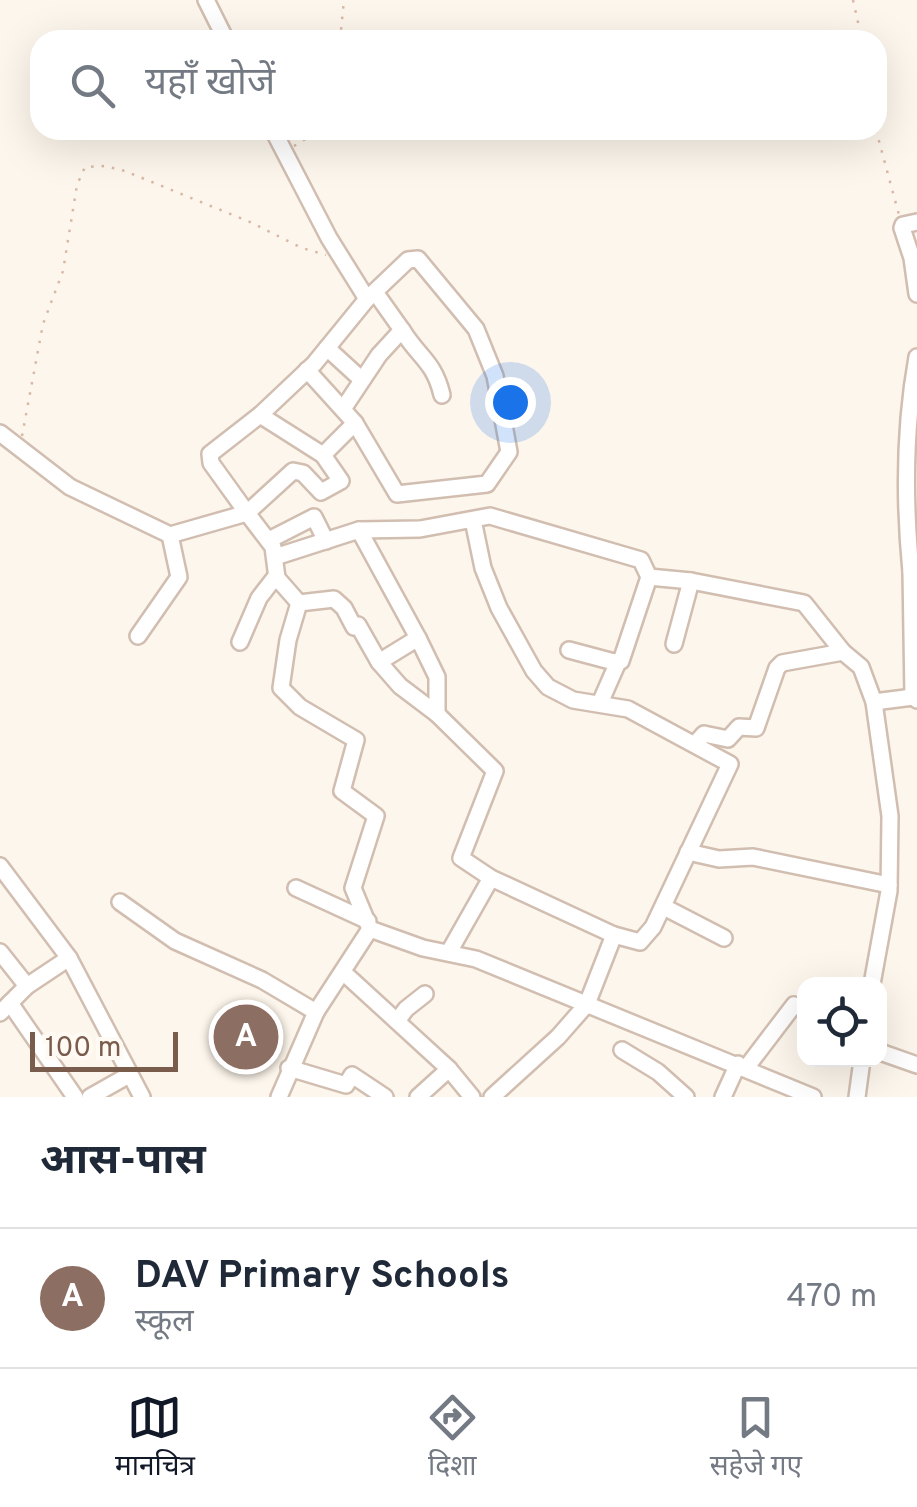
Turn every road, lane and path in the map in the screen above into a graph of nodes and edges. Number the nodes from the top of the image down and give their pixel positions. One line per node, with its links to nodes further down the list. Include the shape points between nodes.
1 (206, 0): 4 (street)
2 (344, 0): 5 (path)
3 (853, 0): 6 (path)
4 (221, 30)
5 (341, 30)
6 (860, 30)
7 (277, 140): 10 (street)
8 (304, 140): 10 (path)
9 (880, 140): 11 (path)
10 (284, 152): 12 (street)
11 (910, 224): 13 (street)
12 (342, 259): 14 (street); 25 (path, via 125,171 85,167)
13 (917, 291)
14 (371, 296): 15 (street); 16 (street); 23 (street, via 416,258 461,308 495,376 510,452 489,483 397,494)
15 (402, 330): 19 (street); 20 (street, via 436,371)
16 (327, 348): 18 (street); 19 (street)
17 (917, 358): 34 (street, via 904,491)
18 (307, 370): 21 (street); 22 (street)
19 (362, 380): 21 (street)
20 (442, 394)
21 (343, 409): 23 (street)
22 (260, 415): 26 (street); 27 (street, via 210,456)
23 (355, 423): 26 (street)
24 (0, 433): 25 (street)
25 (19, 447): 30 (street, via 70,488)
26 (323, 455): 27 (street, via 340,484 321,492 293,471)
27 (247, 513): 30 (street); 31 (street)
28 (473, 520): 29 (street); 36 (street, via 503,518 636,557); 49 (street, via 494,594 534,670 573,700)
29 (358, 530): 32 (street); 40 (street)
30 (170, 535): 39 (street, via 179,577)
31 (269, 540): 32 (street, via 315,518); 33 (street)
32 (326, 541): 33 (street)
33 (274, 557): 35 (street)
34 (914, 572): 47 (street)
35 (276, 576): 38 (street); 41 (street)
36 (649, 577): 37 (street); 46 (street)
37 (691, 581): 42 (street); 44 (street, via 804,604)
38 (299, 603): 45 (street, via 334,599); 59 (street, via 281,688 300,708 356,740 342,791 376,816 353,888)
39 (138, 636)
40 (418, 638): 45 (street); 50 (street, via 438,677)
41 (240, 642)
42 (674, 644)
43 (570, 650): 46 (street)
44 (843, 652): 48 (street, via 861,667); 51 (street, via 782,663 756,728 739,727 726,740 704,734)
45 (379, 662): 50 (street)
46 (618, 662): 49 (street)
47 (915, 698): 48 (street)
48 (874, 702): 55 (street, via 890,816)
49 (600, 703): 51 (street, via 628,709)
50 (436, 714): 54 (street, via 494,768 460,856)
51 (695, 744): 52 (street, via 730,764)
52 (688, 852): 55 (street, via 753,857); 58 (street)
53 (0, 866): 64 (street)
54 (490, 878): 60 (street); 63 (street)
55 (889, 885): 66 (street)
56 (296, 888): 59 (street)
57 (120, 902): 72 (street, via 175,941)
58 (664, 907): 60 (street, via 642,940); 61 (street)
59 (368, 925): 63 (street); 65 (street)
60 (614, 935): 69 (street)
61 (724, 938)
62 (0, 952): 67 (street)
63 (449, 952): 69 (street)
64 (70, 958): 67 (street); 81 (street)
65 (343, 972): 72 (street); 73 (street)
66 (873, 977)
67 (27, 986): 71 (street)
68 (425, 994): 73 (street)
69 (587, 1004): 77 (street); 90 (street)
70 (797, 1006): 77 (street)
71 (5, 1008): 83 (street)
72 (316, 1012): 79 (street)
73 (398, 1022): 80 (street)
74 (622, 1050): 91 (street)
75 (887, 1054): 76 (street)
76 (917, 1065)
77 (742, 1066): 92 (street); 93 (street)
78 (861, 1067): 94 (street)
79 (289, 1068): 82 (street); 86 (street)
80 (449, 1069): 88 (street); 89 (street)
81 (129, 1075): 84 (street); 85 (street)
82 (344, 1091): 87 (street, via 352,1075)
83 (76, 1097)
84 (90, 1097)
85 (142, 1097)
86 (278, 1097)
87 (385, 1097)
88 (418, 1097)
89 (472, 1097)
90 (492, 1097)
91 (686, 1097)
92 (723, 1097)
93 (812, 1097)
94 (857, 1097)

